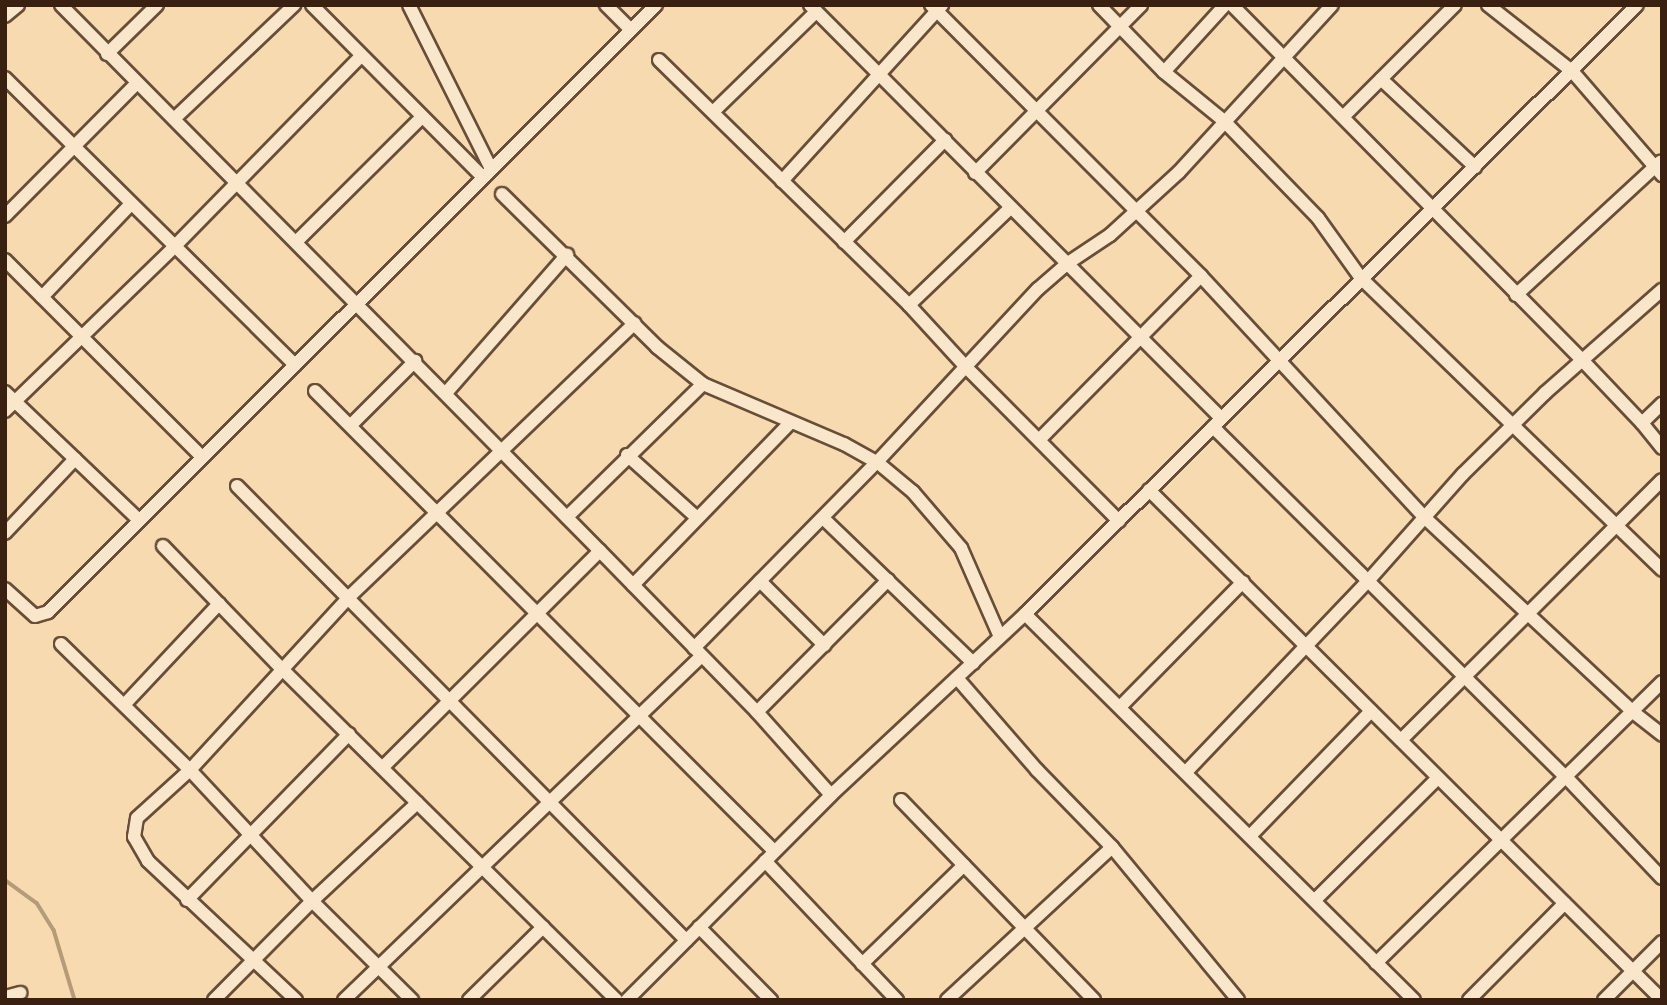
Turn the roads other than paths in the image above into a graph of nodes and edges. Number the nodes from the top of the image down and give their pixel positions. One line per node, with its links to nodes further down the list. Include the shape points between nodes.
1 (18, 5): 19 (street)
2 (61, 5): 22 (street)
3 (157, 5): 22 (street)
4 (294, 5): 36 (street)
5 (312, 5): 23 (street)
6 (409, 5): 42 (street)
7 (606, 5): 21 (street)
8 (656, 5): 21 (street)
9 (1099, 5): 20 (street)
10 (1141, 5): 20 (street)
11 (1225, 5): 27 (street)
12 (1232, 5): 24 (street)
13 (1332, 5): 24 (street)
14 (1455, 5): 30 (street)
15 (1488, 5): 26 (street)
16 (1637, 5): 26 (street)
17 (937, 7): 28 (street); 32 (street)
18 (813, 9): 28 (street); 33 (street)
19 (5, 16)
20 (1121, 26): 27 (street); 32 (street)
21 (631, 30): 42 (street)
22 (107, 54): 31 (street)
23 (360, 57): 34 (street); 45 (street)
24 (1283, 58): 35 (street); 37 (street)
25 (659, 60): 33 (street)
26 (1572, 71): 40 (street); 41 (street)
27 (1164, 72): 37 (street)
28 (880, 76): 38 (street); 44 (street)
29 (5, 78): 39 (street)
30 (1381, 79): 35 (street); 40 (street)
31 (137, 83): 36 (street); 39 (street)
32 (1037, 111): 43 (street); 50 (street)
33 (713, 112): 44 (street)
34 (422, 117): 42 (street); 52 (street)
35 (1343, 117): 49 (street)
36 (174, 119): 45 (street)
37 (1224, 121): 50 (street); 59 (street, via 1318,218)
38 (945, 140): 43 (street); 53 (street)
39 (75, 148): 47 (street); 51 (street)
40 (1475, 167): 49 (street)
41 (1660, 167): 61 (street)
42 (487, 173): 63 (street)
43 (975, 173): 48 (street)
44 (782, 181): 53 (street)
45 (237, 182): 52 (street); 54 (street)
46 (502, 194): 55 (street)
47 (131, 204): 54 (street); 62 (street)
48 (1010, 208): 57 (street); 64 (street)
49 (1432, 209): 59 (street); 61 (street)
50 (1138, 212): 57 (street); 58 (street)
51 (5, 216)
52 (297, 241): 63 (street)
53 (844, 242): 64 (street)
54 (174, 247): 66 (street); 71 (street)
55 (567, 255): 65 (street); 75 (street)
56 (5, 260): 62 (street)
57 (1068, 264): 67 (street); 72 (street, via 1038,289)
58 (1201, 276): 67 (street); 68 (street)
59 (1361, 278): 68 (street); 82 (street)
60 (1662, 290): 70 (street)
61 (1516, 295): 70 (street)
62 (42, 296): 66 (street)
63 (357, 303): 69 (street); 71 (street)
64 (909, 305): 72 (street)
65 (635, 323): 73 (street); 85 (street)
66 (83, 337): 76 (street); 87 (street)
67 (1140, 337): 80 (street); 83 (street)
68 (1278, 360): 80 (street); 94 (street)
69 (415, 361): 75 (street); 81 (street)
70 (1583, 361): 79 (street); 82 (street)
71 (295, 365): 87 (street)
72 (966, 367): 83 (street); 89 (street)
73 (703, 384): 78 (street); 86 (street)
74 (314, 391): 81 (street)
75 (446, 393): 85 (street)
76 (8, 402): 88 (street)
77 (1662, 404): 79 (street)
78 (791, 422): 89 (street); 96 (street)
79 (1642, 422): 84 (street)
80 (1217, 423): 92 (street); 106 (street)
81 (351, 425): 93 (street)
82 (1513, 425): 94 (street); 100 (street)
83 (1040, 439): 99 (street)
84 (1662, 448)
85 (502, 450): 93 (street); 95 (street)
86 (627, 455): 95 (street); 96 (street)
87 (202, 457): 98 (street)
88 (75, 459): 98 (street); 101 (street)
89 (877, 462): 97 (street); 116 (street, via 913,492 961,548)
90 (1662, 480): 100 (street)
91 (237, 486): 111 (street)
92 (1149, 490): 99 (street); 108 (street)
93 (439, 513): 111 (street); 114 (street)
94 (1423, 516): 106 (street); 113 (street)
95 (567, 517): 103 (street)
96 (696, 517): 109 (street)
97 (823, 518): 105 (street); 107 (street)
98 (139, 520): 110 (street, via 41,616 35,616)
99 (1119, 521): 115 (street)
100 (1615, 526): 104 (street); 113 (street)
101 (5, 533)
102 (163, 545): 112 (street)
103 (600, 551): 109 (street); 114 (street)
104 (1662, 570)
105 (888, 580): 118 (street); 121 (street)
106 (1368, 580): 119 (street); 123 (street)
107 (760, 581): 118 (street); 120 (street)
108 (1243, 582): 119 (street); 128 (street)
109 (633, 585): 120 (street)
110 (5, 589)
111 (348, 598): 122 (street); 126 (street)
112 (219, 604): 122 (street); 127 (street)
113 (1526, 613): 123 (street); 131 (street)
114 (538, 614): 126 (street); 132 (street)
115 (1025, 614): 116 (street); 128 (street)
116 (1000, 637): 121 (street)
117 (61, 644): 127 (street)
118 (824, 645): 130 (street)
119 (1307, 646): 129 (street); 138 (street)
120 (698, 652): 130 (street); 132 (street)
121 (973, 663): 124 (street)
122 (281, 668): 133 (street); 137 (street)
123 (1464, 675): 135 (street); 140 (street)
124 (957, 678): 141 (street); 148 (street)
125 (1662, 682): 131 (street)
126 (450, 702): 136 (street); 144 (street)
127 (124, 705): 137 (street)
128 (1121, 706): 138 (street)
129 (1371, 711): 135 (street); 146 (street)
130 (757, 712): 141 (street)
131 (1633, 712): 134 (street); 140 (street)
132 (638, 716): 144 (street); 149 (street)
133 (349, 734): 136 (street); 145 (street)
134 (1662, 735)
135 (1401, 740): 139 (street)
136 (383, 767): 143 (street)
137 (190, 770): 145 (street); 153 (street, via 137,818 134,827 134,837 148,861)
138 (1186, 772): 146 (street)
139 (1438, 778): 147 (street); 154 (street)
140 (1567, 778): 147 (street); 152 (street)
141 (831, 795): 149 (street)
142 (901, 800): 150 (street)
143 (417, 803): 151 (street); 155 (street)
144 (549, 803): 151 (street); 160 (street)
145 (251, 836): 153 (street); 155 (street)
146 (1250, 836): 154 (street)
147 (1501, 842): 156 (street); 163 (street)
148 (1112, 847): 159 (street); 171 (street)
149 (769, 856): 158 (street); 164 (street)
150 (964, 865): 159 (street); 164 (street)
151 (482, 866): 157 (street); 165 (street)
152 (1662, 878)
153 (187, 900): 162 (street)
154 (1315, 900): 163 (street)
155 (312, 901): 162 (street); 165 (street)
156 (1565, 903): 166 (street); 184 (street)
157 (543, 926): 176 (street); 177 (street)
158 (699, 927): 160 (street); 179 (street)
159 (1024, 929): 169 (street); 181 (street)
160 (686, 940): 168 (street)
161 (1662, 942): 166 (street)
162 (253, 960): 172 (street); 173 (street)
163 (1376, 963): 183 (street)
164 (862, 964): 180 (street)
165 (378, 966): 174 (street); 175 (street)
166 (1634, 970): 185 (street); 186 (street)
167 (20, 993): 170 (street)
168 (638, 995): 178 (street)
169 (1079, 995): 182 (street)
170 (5, 997)
171 (1234, 997)
172 (215, 1000)
173 (296, 1000)
174 (344, 1000)
175 (412, 1000)
176 (470, 1000)
177 (617, 1000)
178 (627, 1000)
179 (771, 1000)
180 (897, 1000)
181 (947, 1000)
182 (1094, 1000)
183 (1413, 1000)
184 (1469, 1000)
185 (1604, 1000)
186 (1662, 1000)

